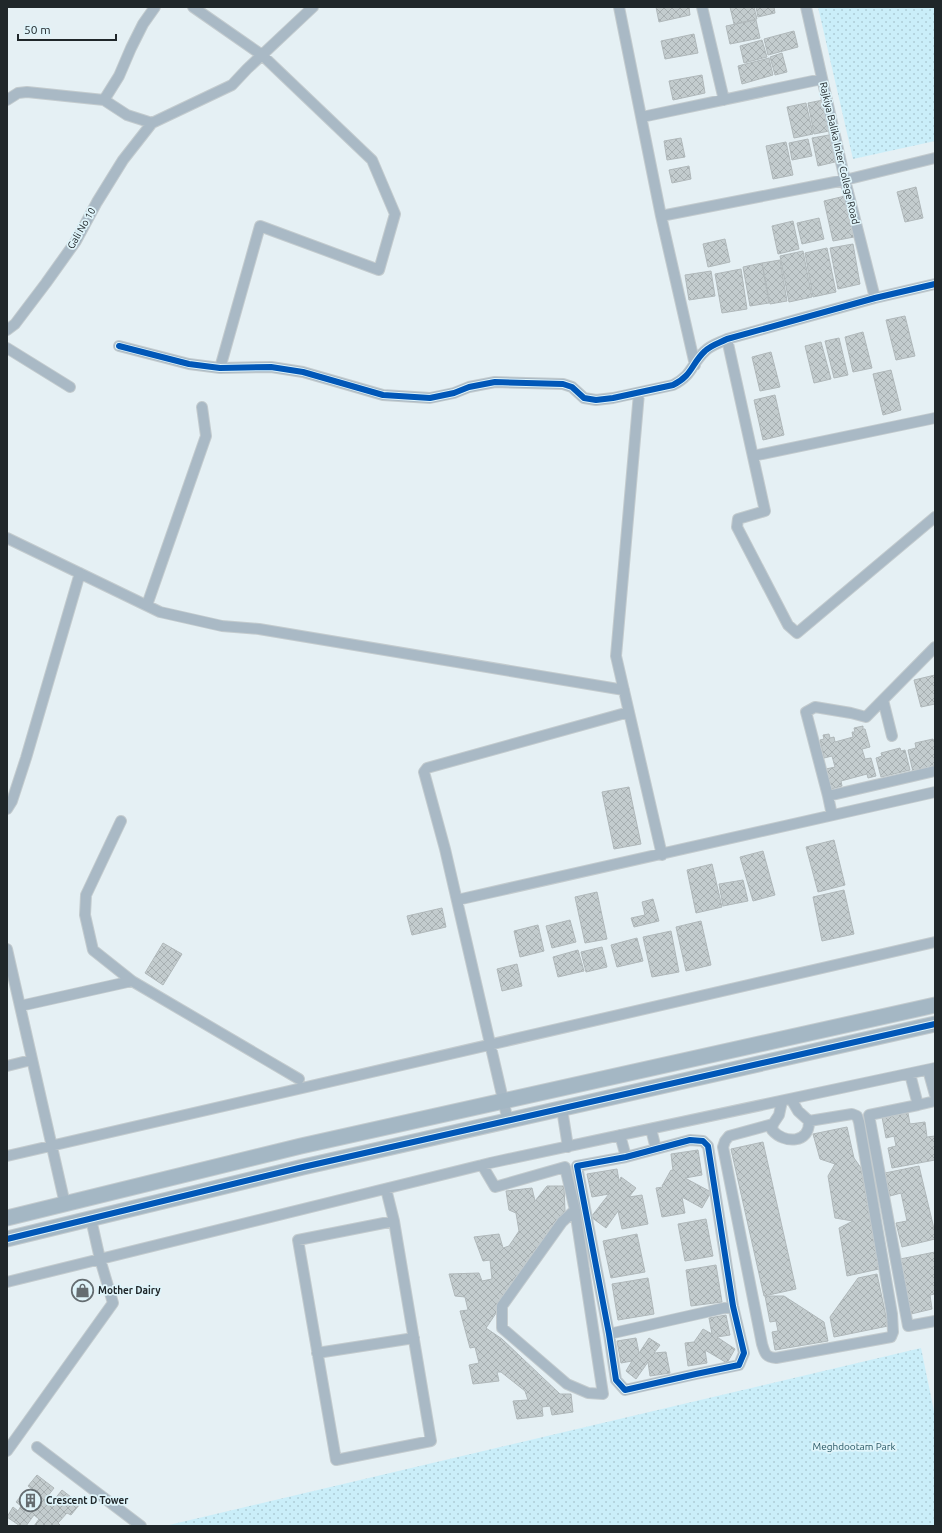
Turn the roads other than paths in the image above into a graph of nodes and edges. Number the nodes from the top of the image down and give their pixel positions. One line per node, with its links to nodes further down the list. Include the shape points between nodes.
1 (155, 7): 10 (street)
2 (194, 7): 7 (street)
3 (313, 7): 7 (street)
4 (619, 7): 12 (street)
5 (702, 7): 11 (street)
6 (806, 7): 8 (street, Rajkiya Balika Inter College Road)
7 (262, 55): 13 (street, via 232,85); 24 (street, via 372,160 395,214 379,270 260,226)
8 (822, 79): 11 (street); 15 (street, Rajkiya Balika Inter College Road)
9 (7, 100): 10 (street, via 18,93 27,92)
10 (104, 100): 13 (street, via 127,115)
11 (724, 100): 12 (street)
12 (642, 117): 16 (street)
13 (152, 123): 19 (street, Gali No 10, via 123,160 76,241 15,324)
14 (935, 158): 15 (street)
15 (845, 180): 16 (street); 18 (street, Rajkiya Balika Inter College Road)
16 (661, 216): 23 (street)
17 (935, 284): 18 (street)
18 (875, 298): 20 (street)
19 (7, 330)
20 (727, 340): 23 (street, via 710,347); 29 (street)
21 (119, 346): 24 (street, via 189,364)
22 (7, 348): 25 (street)
23 (695, 365): 26 (street, via 681,381)
24 (220, 368): 26 (street, via 271,367 310,374 384,395 430,398 495,382 563,384 572,387 584,398 596,400)
25 (70, 387)
26 (639, 393): 35 (street, via 616,656)
27 (202, 407): 33 (street, via 206,436)
28 (935, 418): 29 (street)
29 (753, 456): 30 (street, via 765,511 738,519 737,527 788,625 797,633)
30 (935, 518)
31 (7, 538): 32 (street)
32 (80, 573): 33 (street); 42 (street, via 26,758)
33 (147, 605): 35 (street, via 160,612 222,626 258,629)
34 (935, 647): 36 (street)
35 (624, 690): 37 (street)
36 (883, 700): 38 (street); 41 (street, via 866,717 815,707 806,712)
37 (629, 712): 45 (street); 46 (street, via 425,770 424,775)
38 (892, 736)
39 (935, 771): 41 (street)
40 (935, 792): 43 (street)
41 (828, 796): 43 (street)
42 (7, 809)
43 (832, 815): 45 (street)
44 (121, 821): 50 (street, via 86,895 85,916 93,950)
45 (662, 855): 46 (street)
46 (457, 900): 54 (street)
47 (935, 942): 54 (street)
48 (7, 949): 49 (street)
49 (10, 978): 52 (street)
50 (132, 981): 52 (street); 59 (street)
51 (935, 1005): 62 (street)
52 (20, 1006): 55 (street)
53 (935, 1024): 65 (street)
54 (491, 1044): 62 (street); 71 (street)
55 (31, 1060): 56 (street); 71 (street)
56 (7, 1066)
57 (932, 1069): 58 (street); 60 (street)
58 (910, 1074): 61 (street); 64 (street)
59 (299, 1079)
60 (935, 1095)
61 (786, 1100): 67 (street); 68 (street); 69 (street)
62 (504, 1101): 66 (street); 78 (street, via 301,1146)
63 (935, 1101): 64 (street)
64 (918, 1105): 87 (street, via 869,1116 908,1326)
65 (562, 1109): 66 (street); 72 (street)
66 (508, 1121): 81 (street)
67 (809, 1121): 68 (street, via 809,1128 796,1140 777,1136 772,1130); 68 (street, via 852,1114 859,1122 893,1332 891,1337 776,1358 770,1358 765,1354 762,1344 724,1147 724,1141 729,1136)
68 (773, 1124)
69 (651, 1129): 70 (street); 73 (street)
70 (620, 1136): 72 (street); 75 (street)
71 (52, 1145): 74 (street); 78 (street)
72 (568, 1147): 76 (street)
73 (656, 1149): 75 (street); 86 (street, via 690,1140 703,1141 708,1146)
74 (7, 1156)
75 (626, 1157): 88 (street, via 577,1166)
76 (482, 1165): 77 (street); 79 (street, via 494,1187 565,1167)
77 (386, 1189): 82 (street); 84 (street)
78 (65, 1204): 80 (street)
79 (575, 1210): 79 (street, via 589,1302 603,1394 588,1394 567,1384 502,1328 502,1306 562,1222)
80 (7, 1218)
81 (91, 1218): 83 (street); 84 (street)
82 (394, 1221): 89 (street); 90 (street, via 298,1240)
83 (7, 1239)
84 (100, 1259): 85 (street); 92 (street, via 113,1303)
85 (7, 1282)
86 (733, 1306): 88 (street); 88 (street, via 744,1353 739,1365 625,1390 616,1380)
87 (935, 1321)
88 (609, 1334)
89 (414, 1338): 90 (street); 90 (street, via 431,1442 336,1460)
90 (317, 1353)
91 (37, 1447): 93 (street)
92 (7, 1451)
93 (141, 1526)

